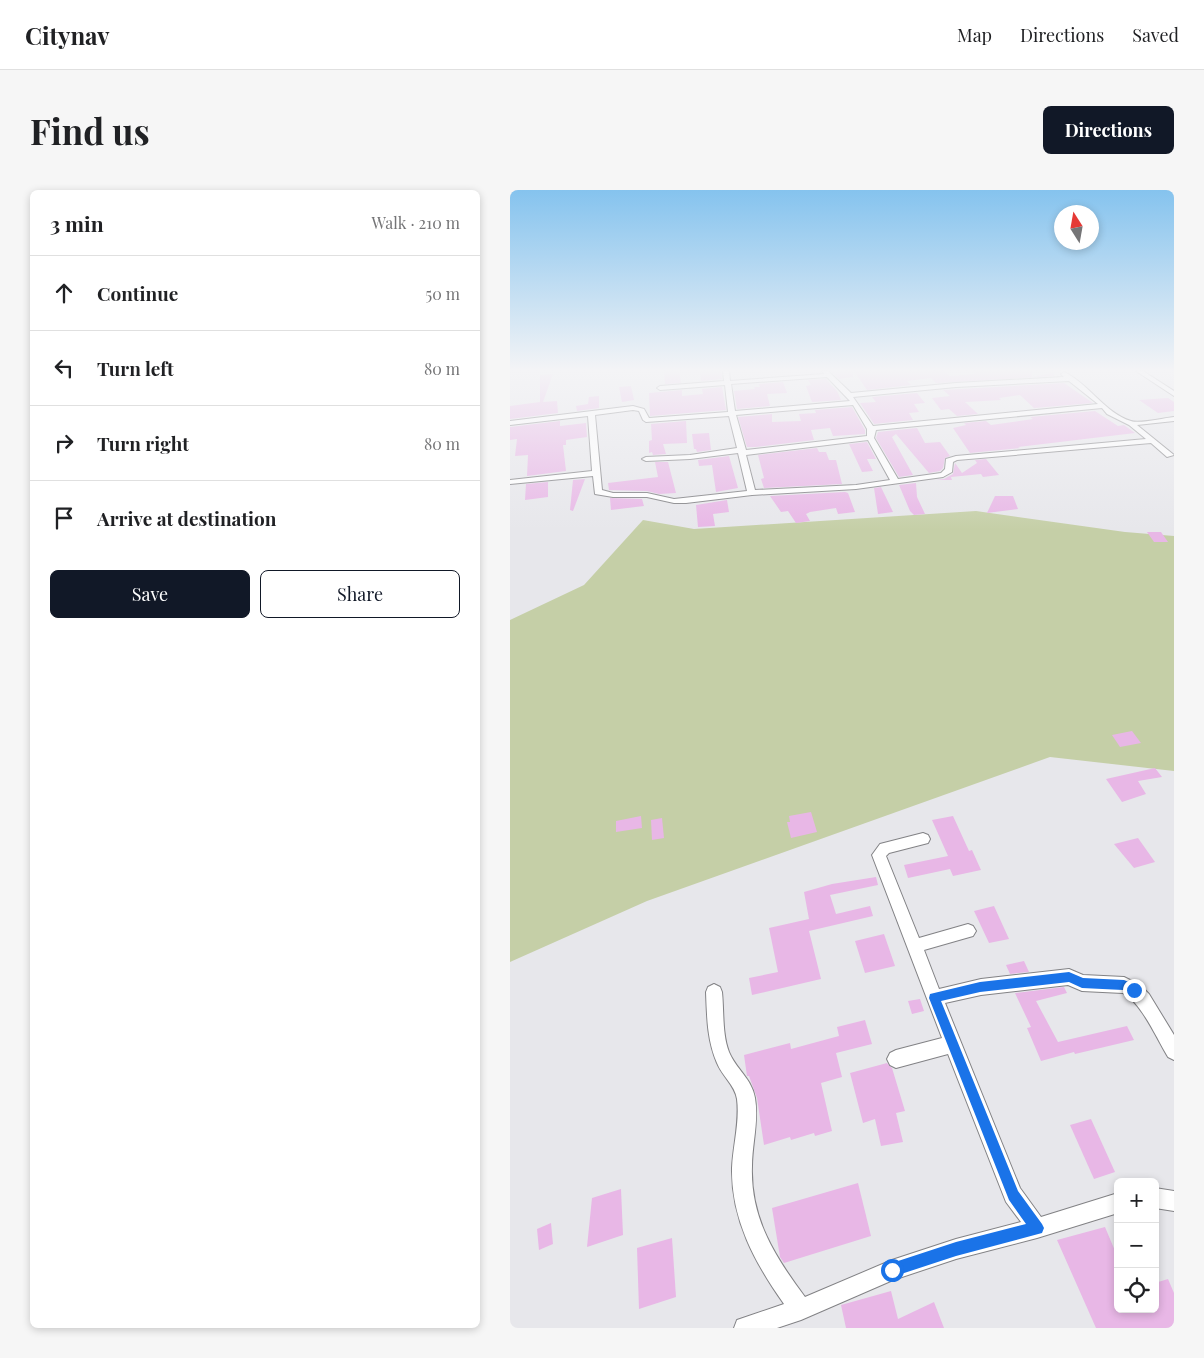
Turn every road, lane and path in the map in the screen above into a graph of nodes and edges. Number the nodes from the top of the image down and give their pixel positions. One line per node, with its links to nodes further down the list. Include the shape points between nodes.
1 (592, 424): 11 (street)
2 (735, 424): 8 (street)
3 (866, 424): 6 (street)
4 (912, 424): 6 (street, via 874,428)
5 (1131, 424): 7 (street)
6 (871, 434): 8 (street); 12 (street)
7 (1153, 441): 9 (street); 12 (street, via 956,458 949,461 946,474)
8 (742, 451): 10 (street); 14 (street)
9 (1170, 455)
10 (646, 459)
11 (596, 473): 13 (street); 14 (street, via 598,492 613,496 646,495 680,501)
12 (895, 481): 14 (street, via 856,488)
13 (510, 482)
14 (752, 493)
15 (923, 839): 17 (street, via 885,848 879,855)
16 (968, 931): 17 (street)
17 (914, 946): 19 (street)
18 (714, 992): 27 (street, via 724,1060 740,1080 746,1097 742,1169 744,1208 756,1241)
19 (934, 998): 20 (street); 21 (street, via 980,987 1069,977 1082,983 1124,985 1143,1000)
20 (952, 1044): 22 (street); 26 (street, via 1013,1195)
21 (1174, 1051)
22 (896, 1059)
23 (1159, 1199): 24 (street)
24 (1174, 1201)
25 (1114, 1204): 26 (street)
26 (1037, 1228): 27 (street, via 892,1270)
27 (801, 1309): 28 (street)
28 (745, 1328)

